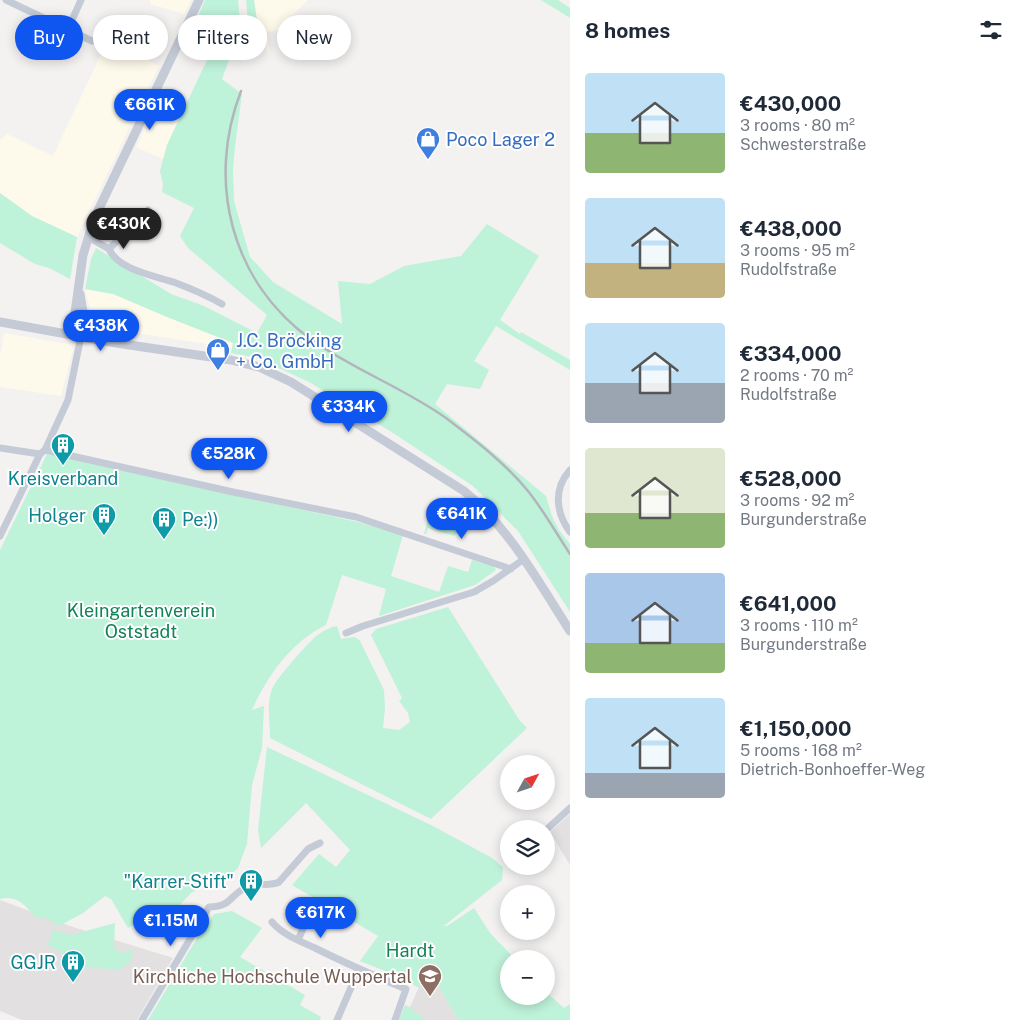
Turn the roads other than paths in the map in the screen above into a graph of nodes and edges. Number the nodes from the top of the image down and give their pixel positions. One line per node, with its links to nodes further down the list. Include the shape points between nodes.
1 (6, 0): 4 (street)
2 (81, 0): 5 (street)
3 (199, 0): 9 (street)
4 (38, 15)
5 (74, 15)
6 (83, 36): 7 (street)
7 (92, 41)
8 (148, 210): 10 (street, via 140,223)
9 (88, 237): 10 (street); 11 (street)
10 (109, 249): 12 (street, via 112,256 136,270 177,283)
11 (78, 288): 13 (street); 15 (street)
12 (222, 304)
13 (84, 312): 15 (street); 16 (street)
14 (0, 322): 15 (street)
15 (77, 335): 16 (street); 18 (street, via 68,400)
16 (116, 343): 22 (street, via 231,360 273,373 464,491 495,520)
17 (0, 448): 18 (street)
18 (43, 452): 21 (street); 23 (street, via 356,517)
19 (570, 470): 20 (street, via 562,482 558,499 559,512)
20 (570, 532)
21 (0, 536)
22 (524, 559): 23 (street); 24 (street)
23 (511, 568): 25 (street, via 474,592)
24 (570, 631)
25 (346, 633)
26 (570, 808): 27 (street)
27 (555, 822)
28 (320, 842): 33 (street, via 308,849 274,885 247,886 227,903 209,907)
29 (334, 913): 31 (street, via 314,904)
30 (272, 922): 31 (street)
31 (298, 940): 32 (street)
32 (359, 969): 34 (street); 35 (street, via 406,989)
33 (142, 1020)
34 (337, 1020)
35 (395, 1020)

